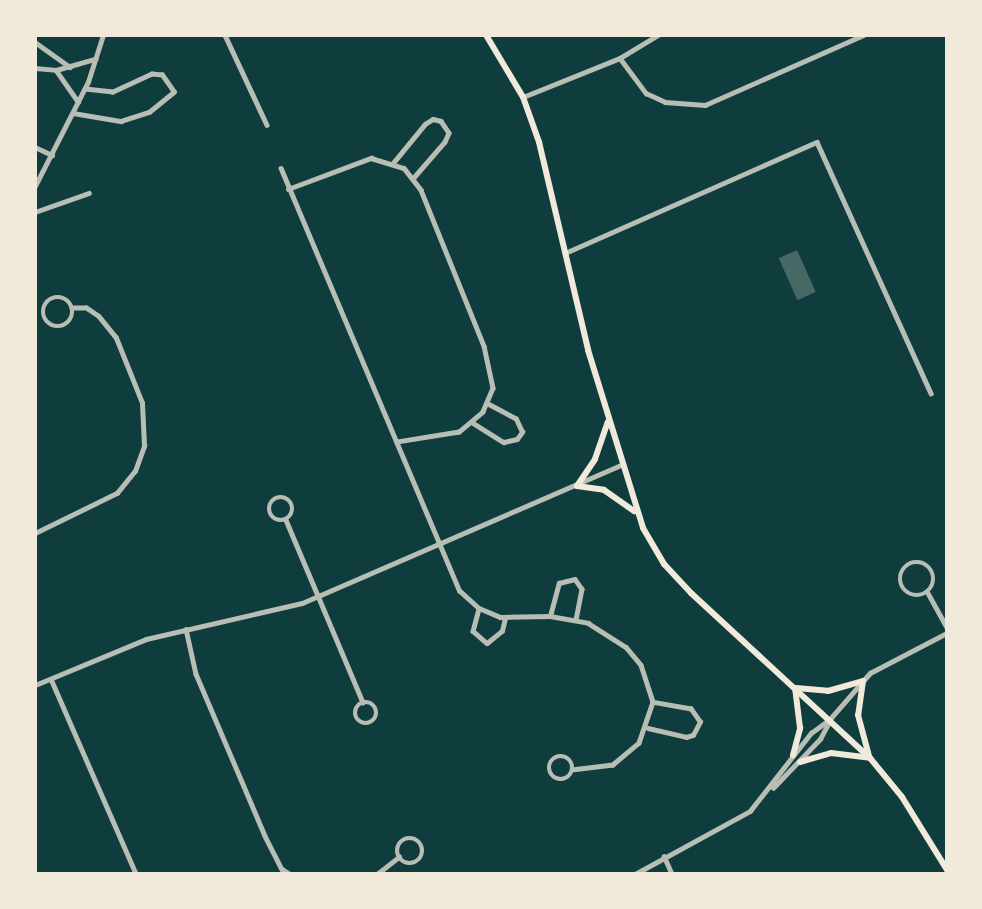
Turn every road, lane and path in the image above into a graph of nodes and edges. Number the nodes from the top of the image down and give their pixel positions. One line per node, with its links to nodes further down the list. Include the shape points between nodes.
1 (103, 35): 8 (street)
2 (225, 35): 16 (street)
3 (486, 35): 13 (main road)
4 (658, 35): 7 (street)
5 (864, 35): 7 (street, via 705,105 665,102 646,93)
6 (35, 42): 9 (street)
7 (620, 58): 13 (street)
8 (96, 59): 9 (street); 12 (street)
9 (70, 67): 11 (street)
10 (35, 68): 11 (street)
11 (56, 71): 14 (street)
12 (85, 89): 14 (street); 15 (street, via 113,92 152,74 162,75 174,92 149,112 121,121)
13 (523, 97): 26 (main road, via 539,142)
14 (78, 103): 15 (street)
15 (73, 113): 18 (street)
16 (267, 125)
17 (35, 147): 18 (street)
18 (52, 155): 22 (street)
19 (393, 163): 21 (street); 21 (street, via 425,124 441,121 449,134); 23 (street, via 360,160)
20 (281, 168): 23 (street)
21 (414, 178): 29 (street, via 484,346 493,376)
22 (36, 184)
23 (288, 189): 32 (street)
24 (89, 192): 25 (street)
25 (35, 212)
26 (565, 253): 28 (street, via 817,142); 30 (main road)
27 (72, 308): 27 (street, via 65,299 53,298 44,305 43,316 51,325 62,326 71,319); 37 (street, via 86,308 98,316 116,338 142,402 144,446 135,471 117,493)
28 (930, 393)
29 (488, 404): 31 (street); 31 (street, via 516,419 522,432 517,439 504,442)
30 (608, 422): 33 (main road); 34 (main road, via 595,459)
31 (474, 423): 32 (street, via 441,437)
32 (397, 442): 38 (street)
33 (621, 465): 34 (street); 35 (main road)
34 (577, 486): 35 (main road, via 604,490); 38 (street)
35 (638, 515): 51 (main road, via 673,574)
36 (286, 520): 36 (street, via 292,505 277,498 270,514); 40 (street)
37 (35, 533)
38 (439, 544): 40 (street); 41 (street, via 460,591)
39 (928, 593): 39 (street, via 934,582 931,569 919,563 907,566 901,577 904,590 915,596); 45 (street)
40 (318, 595): 46 (street, via 290,607); 52 (street)
41 (479, 608): 43 (street); 43 (street, via 473,631 487,643 502,631)
42 (550, 616): 43 (street); 44 (street); 44 (street, via 555,590 566,578 580,583 582,589)
43 (505, 618)
44 (576, 619): 53 (street, via 605,631 635,656 647,677)
45 (947, 627)
46 (186, 629): 48 (street, via 146,639); 67 (street, via 196,674 265,836 282,869)
47 (947, 633): 49 (street, via 902,654)
48 (51, 679): 50 (street); 66 (street)
49 (863, 681): 51 (main road, via 828,691); 54 (street); 57 (main road, via 858,715)
50 (35, 685)
51 (794, 688): 54 (main road); 56 (main road, via 800,728)
52 (363, 702): 52 (street, via 355,717 370,724 377,710)
53 (653, 702): 55 (street); 55 (street, via 691,709 700,722 693,735 686,737)
54 (830, 719): 56 (street); 57 (main road); 58 (street)
55 (648, 728): 59 (street, via 622,760 601,769)
56 (793, 755): 60 (street)
57 (870, 758): 58 (main road, via 831,753); 64 (main road, via 902,797)
58 (800, 762): 60 (street)
59 (574, 770): 59 (street, via 563,756 553,759 549,767 560,781)
60 (767, 793): 62 (street, via 737,821)
61 (947, 853): 64 (street)
62 (664, 856): 69 (street); 70 (street)
63 (399, 857): 63 (street, via 406,864 416,863 423,855 422,845 414,839 404,840 398,847); 68 (street)
64 (940, 857): 65 (main road)
65 (947, 870)
66 (136, 874)
67 (290, 874)
68 (376, 874)
69 (635, 874)
70 (672, 874)

